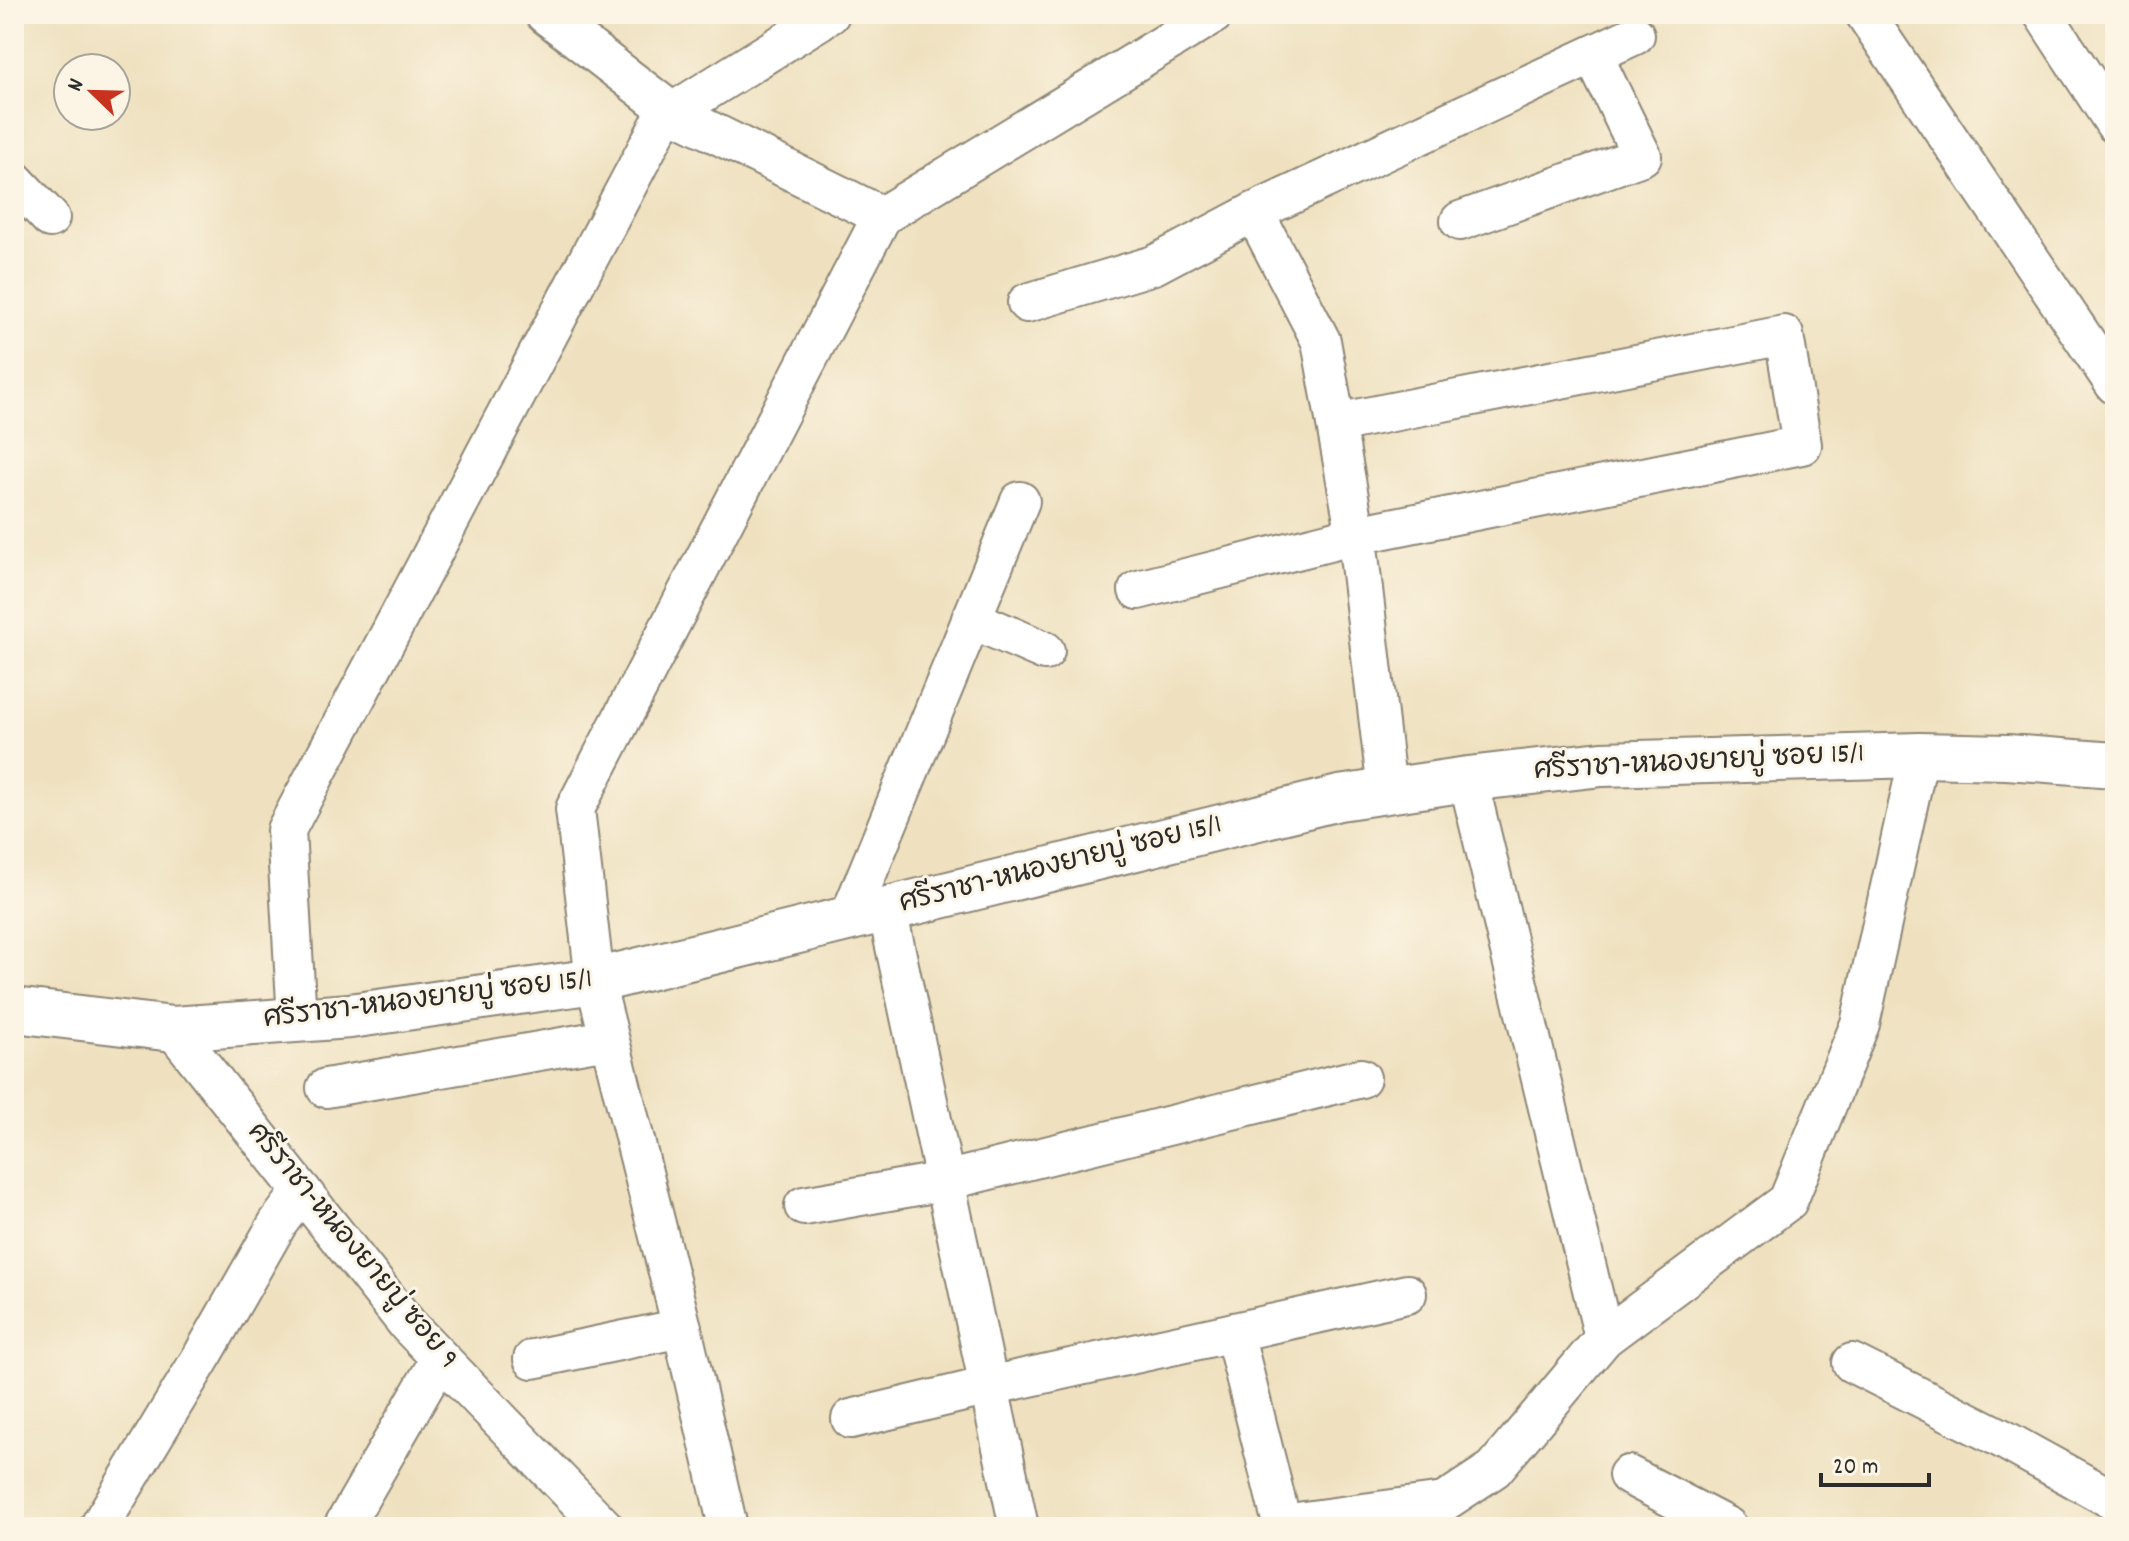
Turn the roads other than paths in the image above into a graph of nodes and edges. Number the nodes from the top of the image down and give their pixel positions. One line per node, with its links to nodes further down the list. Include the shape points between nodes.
1 (545, 14): 8 (street)
2 (830, 14): 8 (street)
3 (1214, 14): 12 (street)
4 (1865, 14): 16 (street)
5 (2043, 14): 9 (street)
6 (1635, 35): 7 (street)
7 (1593, 55): 11 (street); 14 (street, via 1642,156)
8 (672, 112): 12 (street); 30 (street, via 663,118 286,830)
9 (2115, 124)
10 (14, 180): 13 (street)
11 (1254, 212): 15 (street, via 1154,265); 17 (street, via 1321,341)
12 (882, 216): 28 (street, via 575,809)
13 (50, 218)
14 (1460, 221)
15 (1027, 303)
16 (2115, 385)
17 (1336, 423): 19 (street); 19 (street, via 1784,335 1802,445)
18 (1020, 501): 21 (street)
19 (1356, 535): 20 (street); 26 (street)
20 (1138, 590)
21 (971, 619): 22 (street); 27 (street)
22 (1045, 651)
23 (1919, 755): 24 (street, ศรีราชา-หนองยายบู่ ซอย 15/1); 25 (street, ศรีราชา-หนองยายบู่ ซอย 15/1, via 1602,764); 41 (street, via 1860,1024 1788,1201)
24 (2115, 765)
25 (1468, 779): 26 (street, ศรีราชา-หนองยายบู่ ซอย 15/1); 41 (street)
26 (1387, 791): 27 (street, ศรีราชา-หนองยายบู่ ซอย 15/1, via 1339,798)
27 (868, 913): 28 (street, ศรีราชา-หนองยายบู่ ซอย 15/1); 35 (street)
28 (595, 981): 30 (street, ศรีราชา-หนองยายบู่ ซอย 15/1); 32 (street)
29 (14, 1010): 31 (street, ศรีราชา-หนองยายบู่ ซอย 15/1)
30 (297, 1020): 31 (street, ศรีราชา-หนองยายบู่ ซอย 15/1)
31 (173, 1029): 36 (street, ศรีราชา-หนองยายบู่ ซอย 9)
32 (608, 1039): 34 (street); 39 (street)
33 (1361, 1078): 35 (street)
34 (326, 1088)
35 (945, 1181): 37 (street); 45 (street)
36 (302, 1191): 42 (street, ศรีราชา-หนองยายบู่ ซอย 9); 49 (street)
37 (804, 1206)
38 (1407, 1294): 40 (street)
39 (682, 1328): 43 (street); 52 (street)
40 (1234, 1332): 41 (street, via 1282,1524 1444,1502 1494,1469); 45 (street)
41 (1604, 1338)
42 (440, 1359): 50 (street); 51 (street, ศรีราชา-หนองยายบู่ ซอย 9)
43 (533, 1359)
44 (1852, 1363): 48 (street)
45 (989, 1386): 46 (street); 53 (street)
46 (851, 1419)
47 (1628, 1475): 54 (street)
48 (2115, 1501)
49 (99, 1527)
50 (343, 1527)
51 (604, 1527)
52 (728, 1527)
53 (1019, 1527)
54 (1728, 1527)

